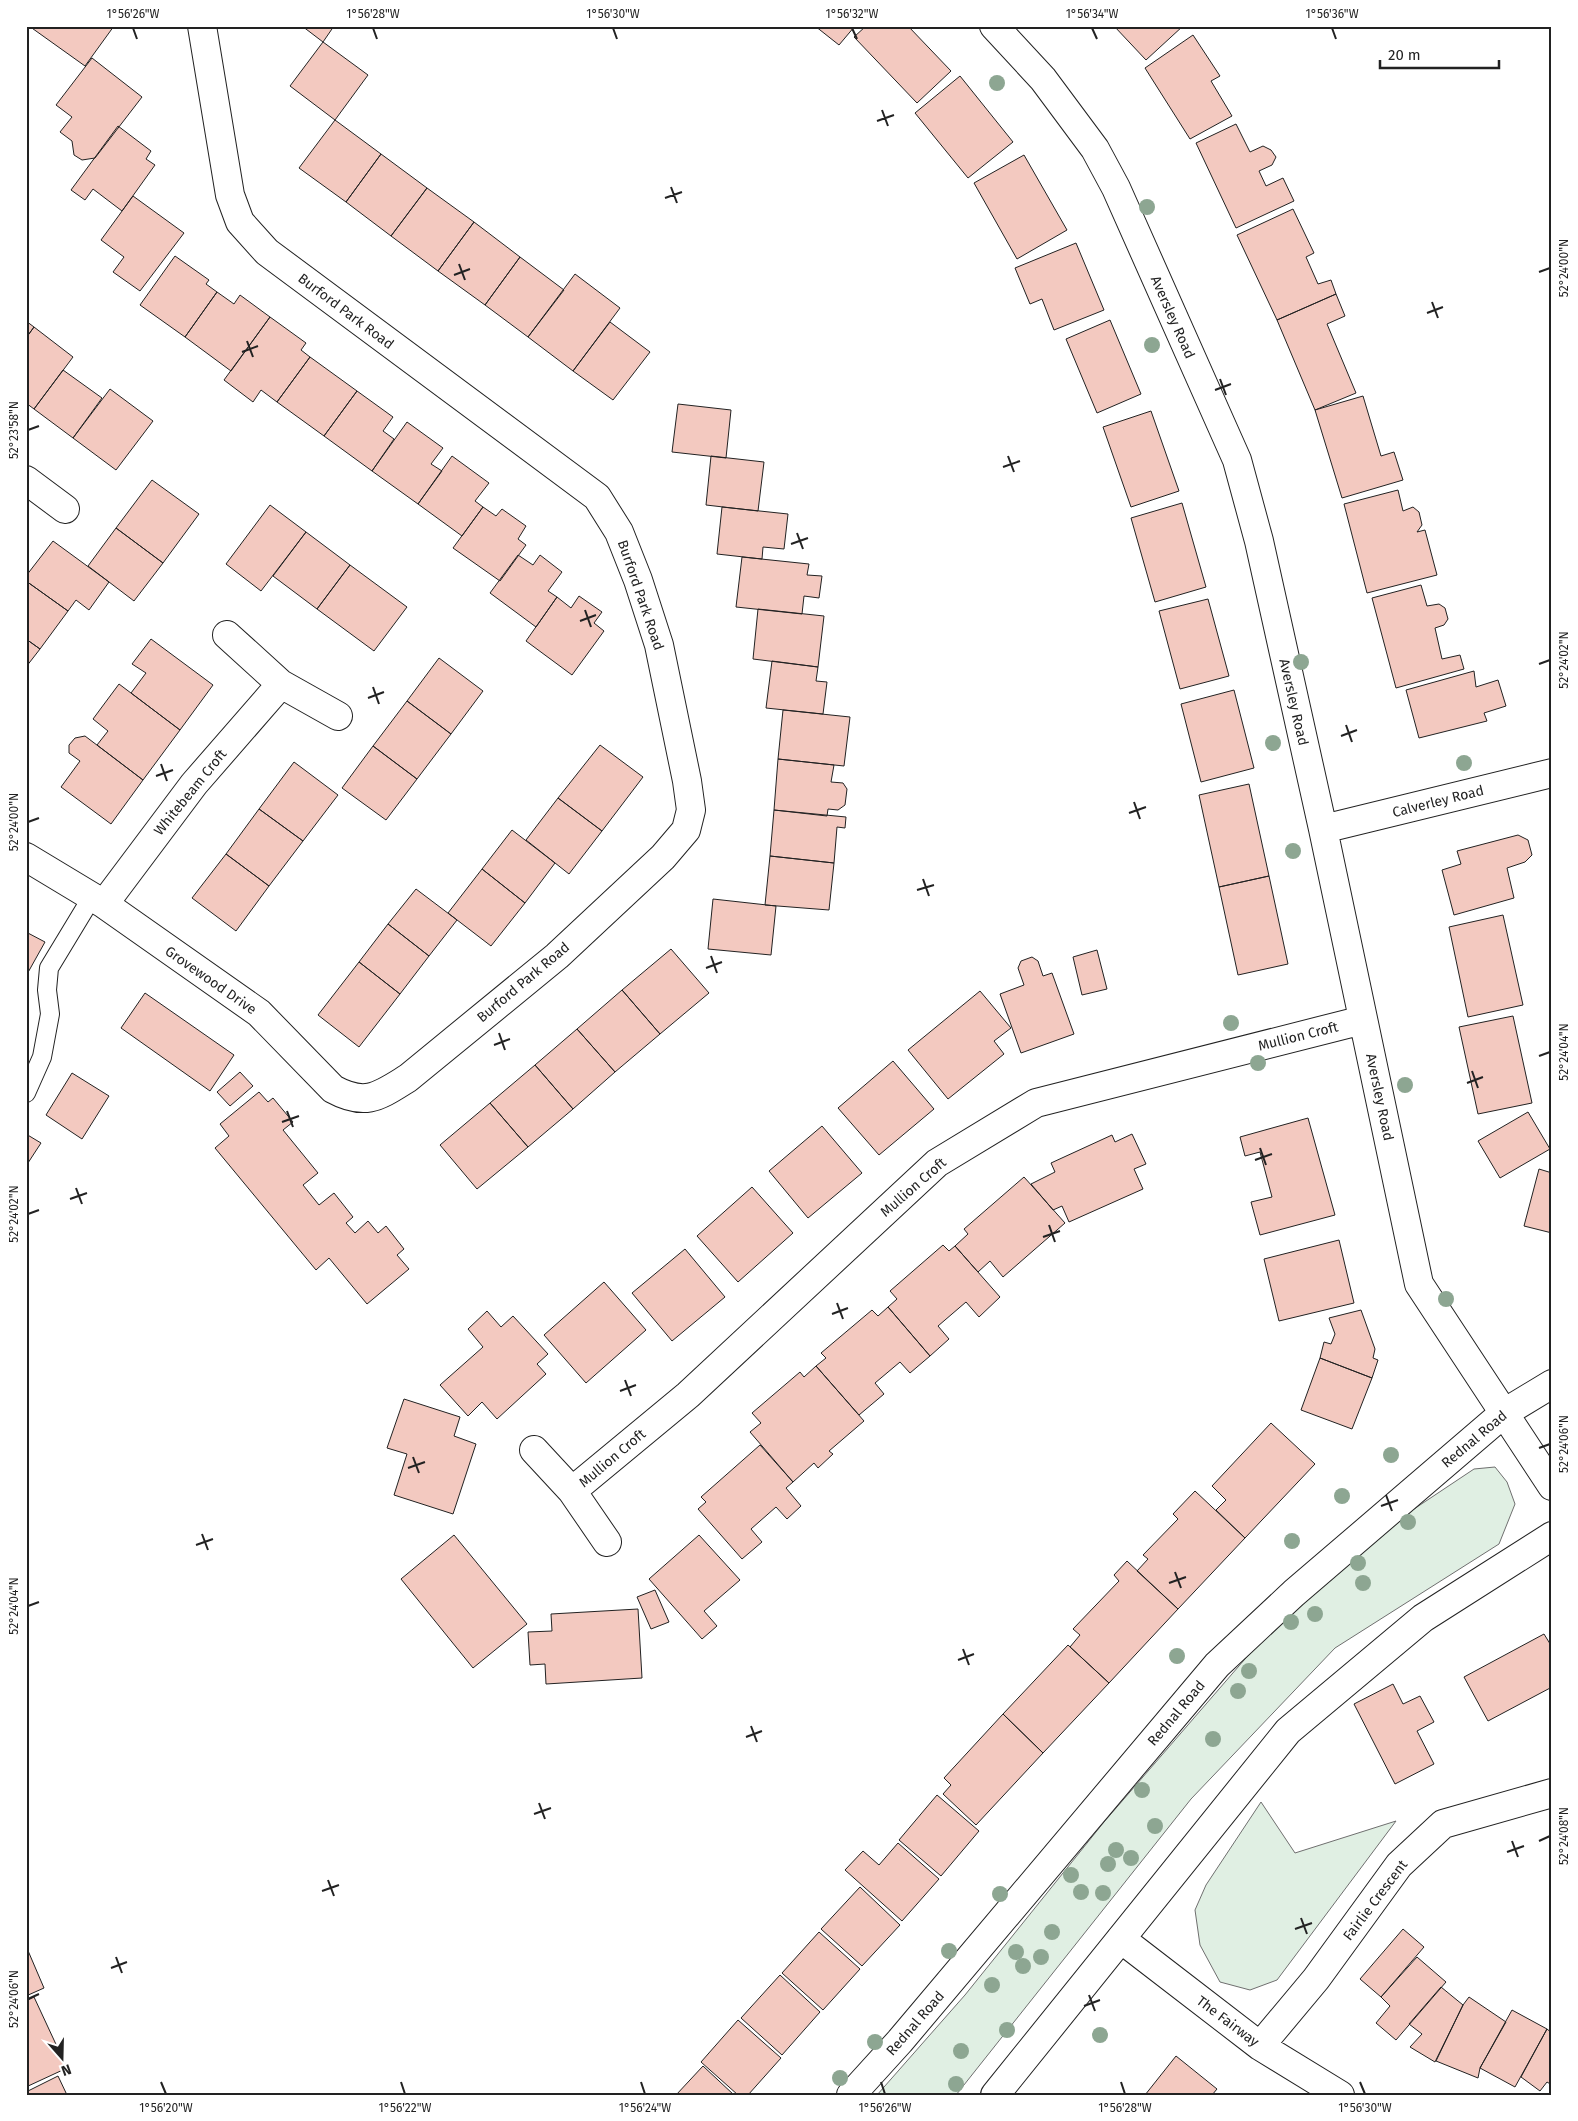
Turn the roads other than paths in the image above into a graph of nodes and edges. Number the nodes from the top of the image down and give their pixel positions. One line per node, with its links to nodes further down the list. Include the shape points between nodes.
1 (202, 26): 13 (street, Burford Park Road, via 230,195 240,222 267,252 597,497 619,532 659,645 687,781 690,810 686,830 663,857 557,956)
2 (994, 26): 9 (street, Aversley Road, via 1043,79 1095,149 1116,188 1237,460 1260,541)
3 (26, 480): 4 (street)
4 (65, 509)
5 (227, 635): 6 (street)
6 (282, 684): 7 (street); 11 (street, Whitebeam Croft)
7 (338, 716)
8 (1552, 773): 9 (street, Calverley Road)
9 (1323, 829): 12 (street, Aversley Road)
10 (26, 857): 11 (street, Grovewood Drive)
11 (98, 901): 13 (street, Grovewood Drive, via 259,1013 333,1089 348,1097 370,1098); 14 (lane, via 49,968 46,990 50,1014 42,1057)
12 (1363, 1020): 16 (street, Aversley Road, via 1419,1284); 19 (street, Mullion Croft, via 1036,1102 937,1163 688,1395)
13 (388, 1091)
14 (26, 1093)
15 (1552, 1384): 16 (street, Rednal Road)
16 (1504, 1413): 18 (street, Aversley Road); 25 (street, Rednal Road, via 1294,1593 1217,1665)
17 (534, 1450): 19 (street, Mullion Croft)
18 (1552, 1486)
19 (572, 1491): 21 (street, Mullion Croft)
20 (1552, 1536): 23 (street, via 1423,1618 1288,1731)
21 (607, 1542)
22 (1552, 1793): 24 (street, Fairlie Crescent, via 1443,1824 1399,1864 1316,1979)
23 (1121, 1939): 24 (street, The Fairway); 26 (street)
24 (1260, 2046): 27 (street, The Fairway)
25 (851, 2095)
26 (995, 2095)
27 (1340, 2095)

